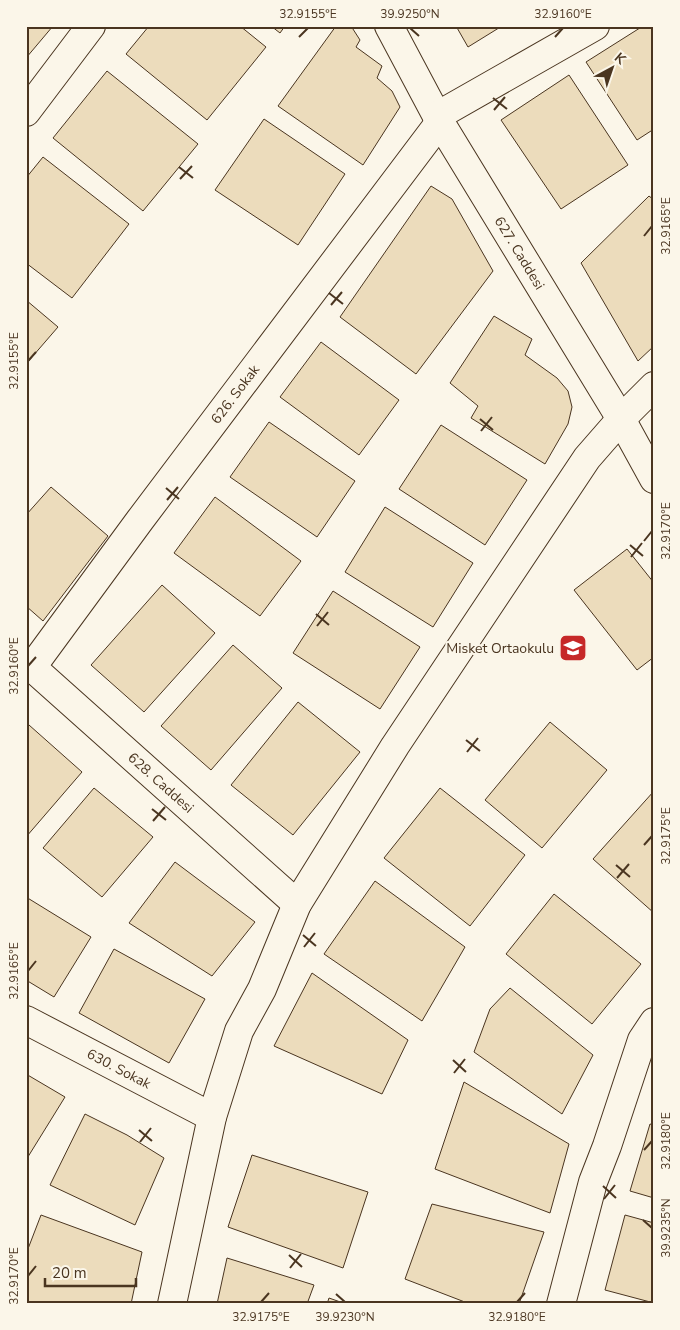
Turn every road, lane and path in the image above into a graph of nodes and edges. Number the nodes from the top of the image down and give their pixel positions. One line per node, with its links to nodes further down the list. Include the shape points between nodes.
1 (90, 26): 4 (street)
2 (389, 26): 5 (street, 627. Caddesi)
3 (595, 26): 5 (street)
4 (26, 112)
5 (439, 119): 7 (street, 627. Caddesi); 9 (street, 626. Sokak)
6 (654, 386): 7 (street)
7 (621, 419): 8 (street, 627. Caddesi); 10 (street, via 587,458 395,746)
8 (654, 478)
9 (29, 664): 10 (street, 628. Caddesi)
10 (297, 904): 13 (street, via 262,989 239,1031)
11 (26, 1020): 13 (street, 630. Sokak)
12 (654, 1022): 15 (street, via 642,1040 592,1182)
13 (212, 1117): 14 (street)
14 (172, 1304)
15 (561, 1304)

